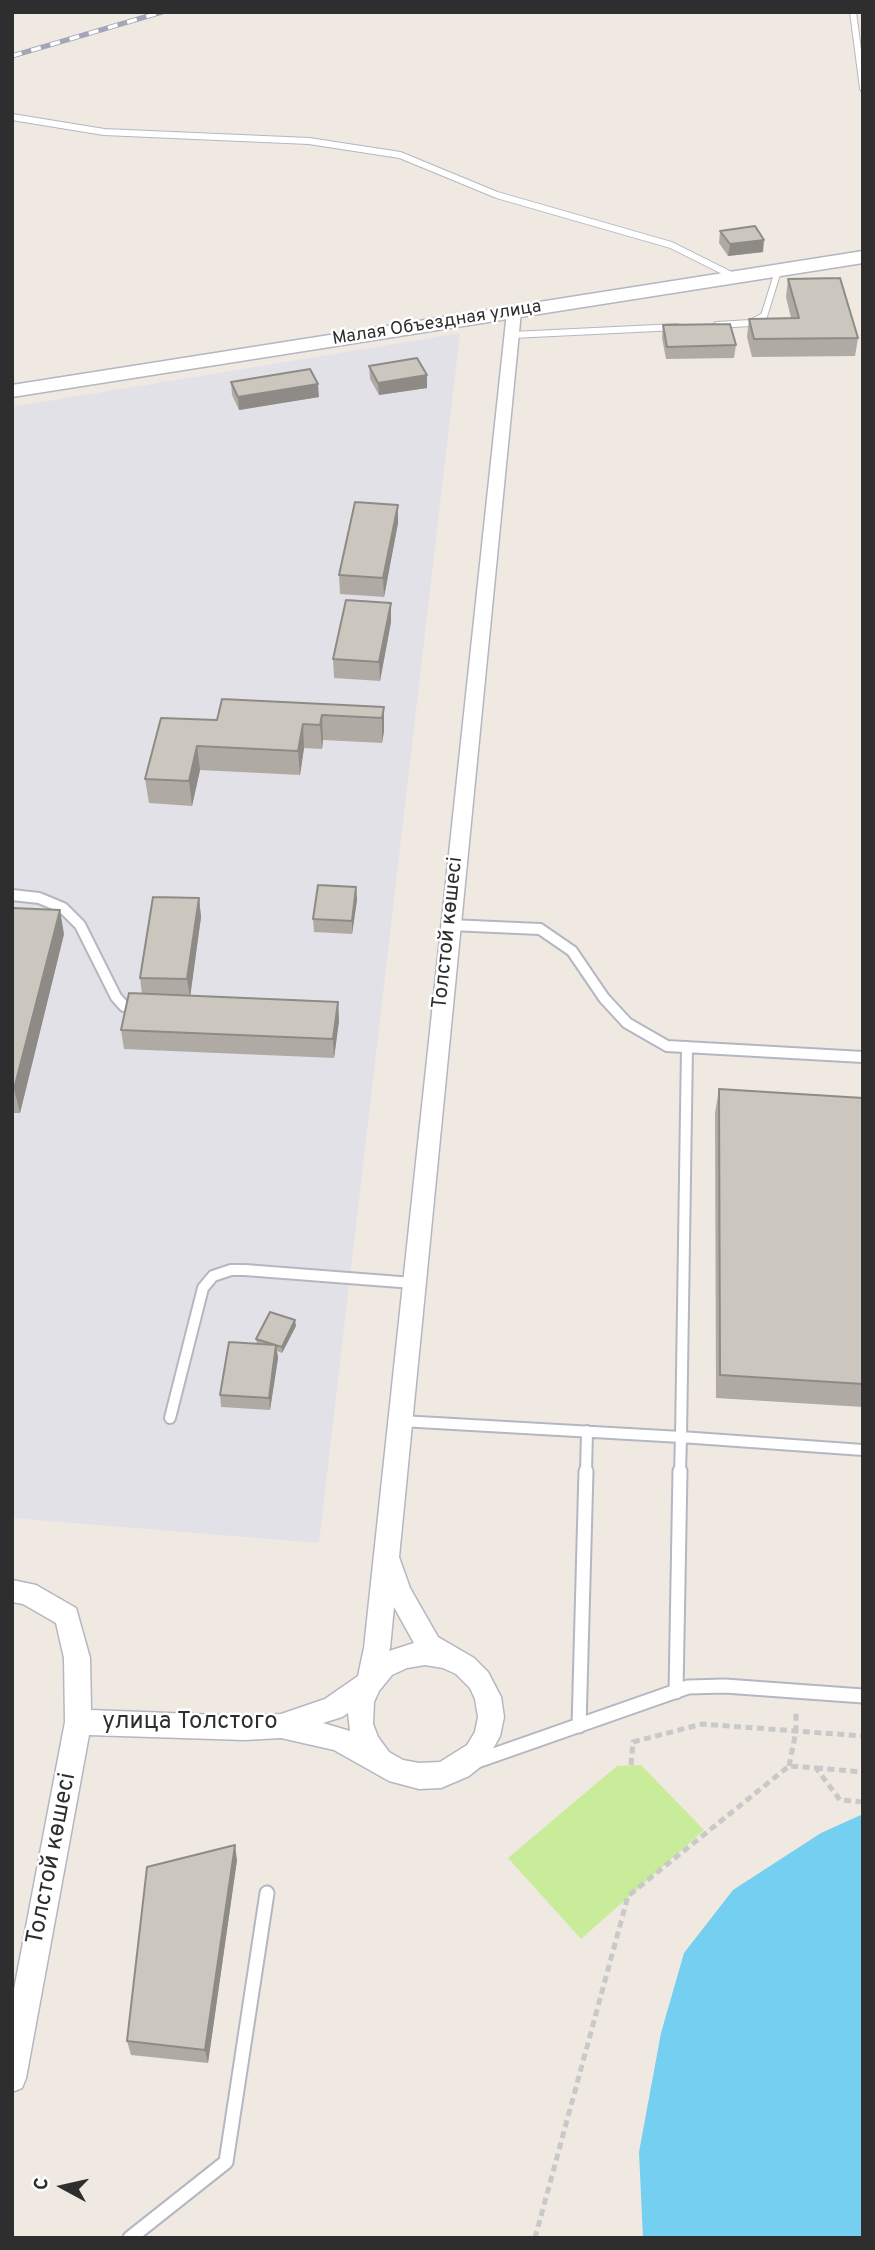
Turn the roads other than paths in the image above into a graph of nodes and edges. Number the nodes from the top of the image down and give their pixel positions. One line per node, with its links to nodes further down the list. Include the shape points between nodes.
1 (853, 12): 2 (lane)
2 (863, 88)
3 (12, 117): 6 (lane, via 104,132 309,141 400,155 497,195 671,245)
4 (863, 257): 5 (street, Малая Объездная улица)
5 (778, 271): 6 (street, Малая Объездная улица); 8 (lane, via 767,311 759,319)
6 (735, 278): 7 (street, Малая Объездная улица)
7 (514, 312): 10 (street, Толстой көшесі); 11 (street, Малая Объездная улица)
8 (710, 325)
9 (684, 326): 10 (lane)
10 (512, 335): 13 (street, Толстой көшесі)
11 (12, 391)
12 (12, 895): 14 (lane, via 39,898 63,908 80,925 116,997 124,1006)
13 (450, 925): 15 (lane, via 540,929 572,951 627,1023 667,1046); 17 (street, Толстой көшесі)
14 (150, 1009)
15 (687, 1047): 16 (lane); 21 (lane)
16 (863, 1057)
17 (413, 1283): 18 (lane, via 244,1270 213,1276 203,1288); 19 (street, Толстой көшесі)
18 (170, 1418)
19 (401, 1421): 20 (lane); 23 (street, Толстой көшесі)
20 (587, 1432): 21 (lane); 31 (lane)
21 (681, 1437): 22 (lane); 27 (lane)
22 (863, 1450)
23 (387, 1553): 25 (street, via 412,1618 429,1645); 26 (street)
24 (12, 1591): 29 (street, Толстой көшесі, via 27,1593 67,1616 77,1658)
25 (447, 1657): 26 (street, via 425,1653 403,1657 383,1667); 33 (street, via 479,1680 491,1717 476,1754)
26 (369, 1683): 30 (street, улица Толстого, via 333,1708); 32 (street, via 361,1702 360,1724)
27 (676, 1692): 28 (lane, via 688,1687 725,1686); 31 (lane)
28 (863, 1696)
29 (78, 1722): 30 (street, улица Толстого); 35 (street, Толстой көшесі)
30 (281, 1726): 32 (street, via 338,1739)
31 (579, 1726): 33 (lane)
32 (380, 1761): 33 (street, via 398,1772 419,1776)
33 (455, 1769)
34 (267, 1893): 36 (lane, via 226,2162)
35 (12, 2078)
36 (130, 2238)

